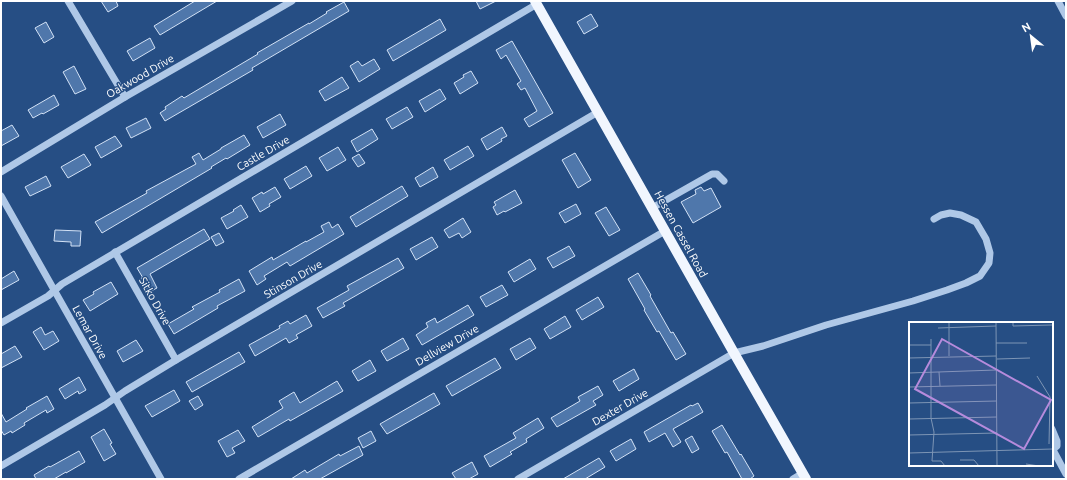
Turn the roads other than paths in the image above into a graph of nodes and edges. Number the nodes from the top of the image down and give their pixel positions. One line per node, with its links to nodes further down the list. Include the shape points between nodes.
1 (68, 1): 6 (street)
2 (292, 1): 6 (street, Oakwood Drive)
3 (1058, 1): 5 (street)
4 (536, 2): 7 (main road, Hessen Cassel Road); 14 (street, Castle Drive)
5 (1066, 16)
6 (125, 97): 8 (street, Oakwood Drive)
7 (598, 112): 11 (main road, Hessen Cassel Road); 18 (street, Stinson Drive)
8 (1, 172)
9 (724, 182): 11 (street, via 717,174 712,174)
10 (1, 196): 15 (street, Lemar Drive)
11 (652, 208): 13 (main road, Hessen Cassel Road)
12 (934, 219): 17 (street, Dexter Drive, via 950,213 976,222 986,239 990,253 989,263 980,276 947,290)
13 (665, 231): 17 (main road, Hessen Cassel Road); 26 (street, Dellview Drive)
14 (115, 252): 15 (street, Castle Drive); 18 (street, Sitko Drive)
15 (54, 290): 16 (street, Castle Drive); 19 (street, Lemar Drive)
16 (1, 323)
17 (734, 353): 24 (main road, Hessen Cassel Road); 27 (street, Dexter Drive)
18 (176, 360): 19 (street, Stinson Drive)
19 (115, 398): 22 (street, Stinson Drive); 25 (street, Lemar Drive)
20 (1053, 431): 21 (street, via 1057,446)
21 (1053, 450): 23 (street)
22 (1, 466)
23 (1066, 474)
24 (804, 476): 28 (street)
25 (161, 479)
26 (239, 479)
27 (518, 479)
28 (793, 479)

